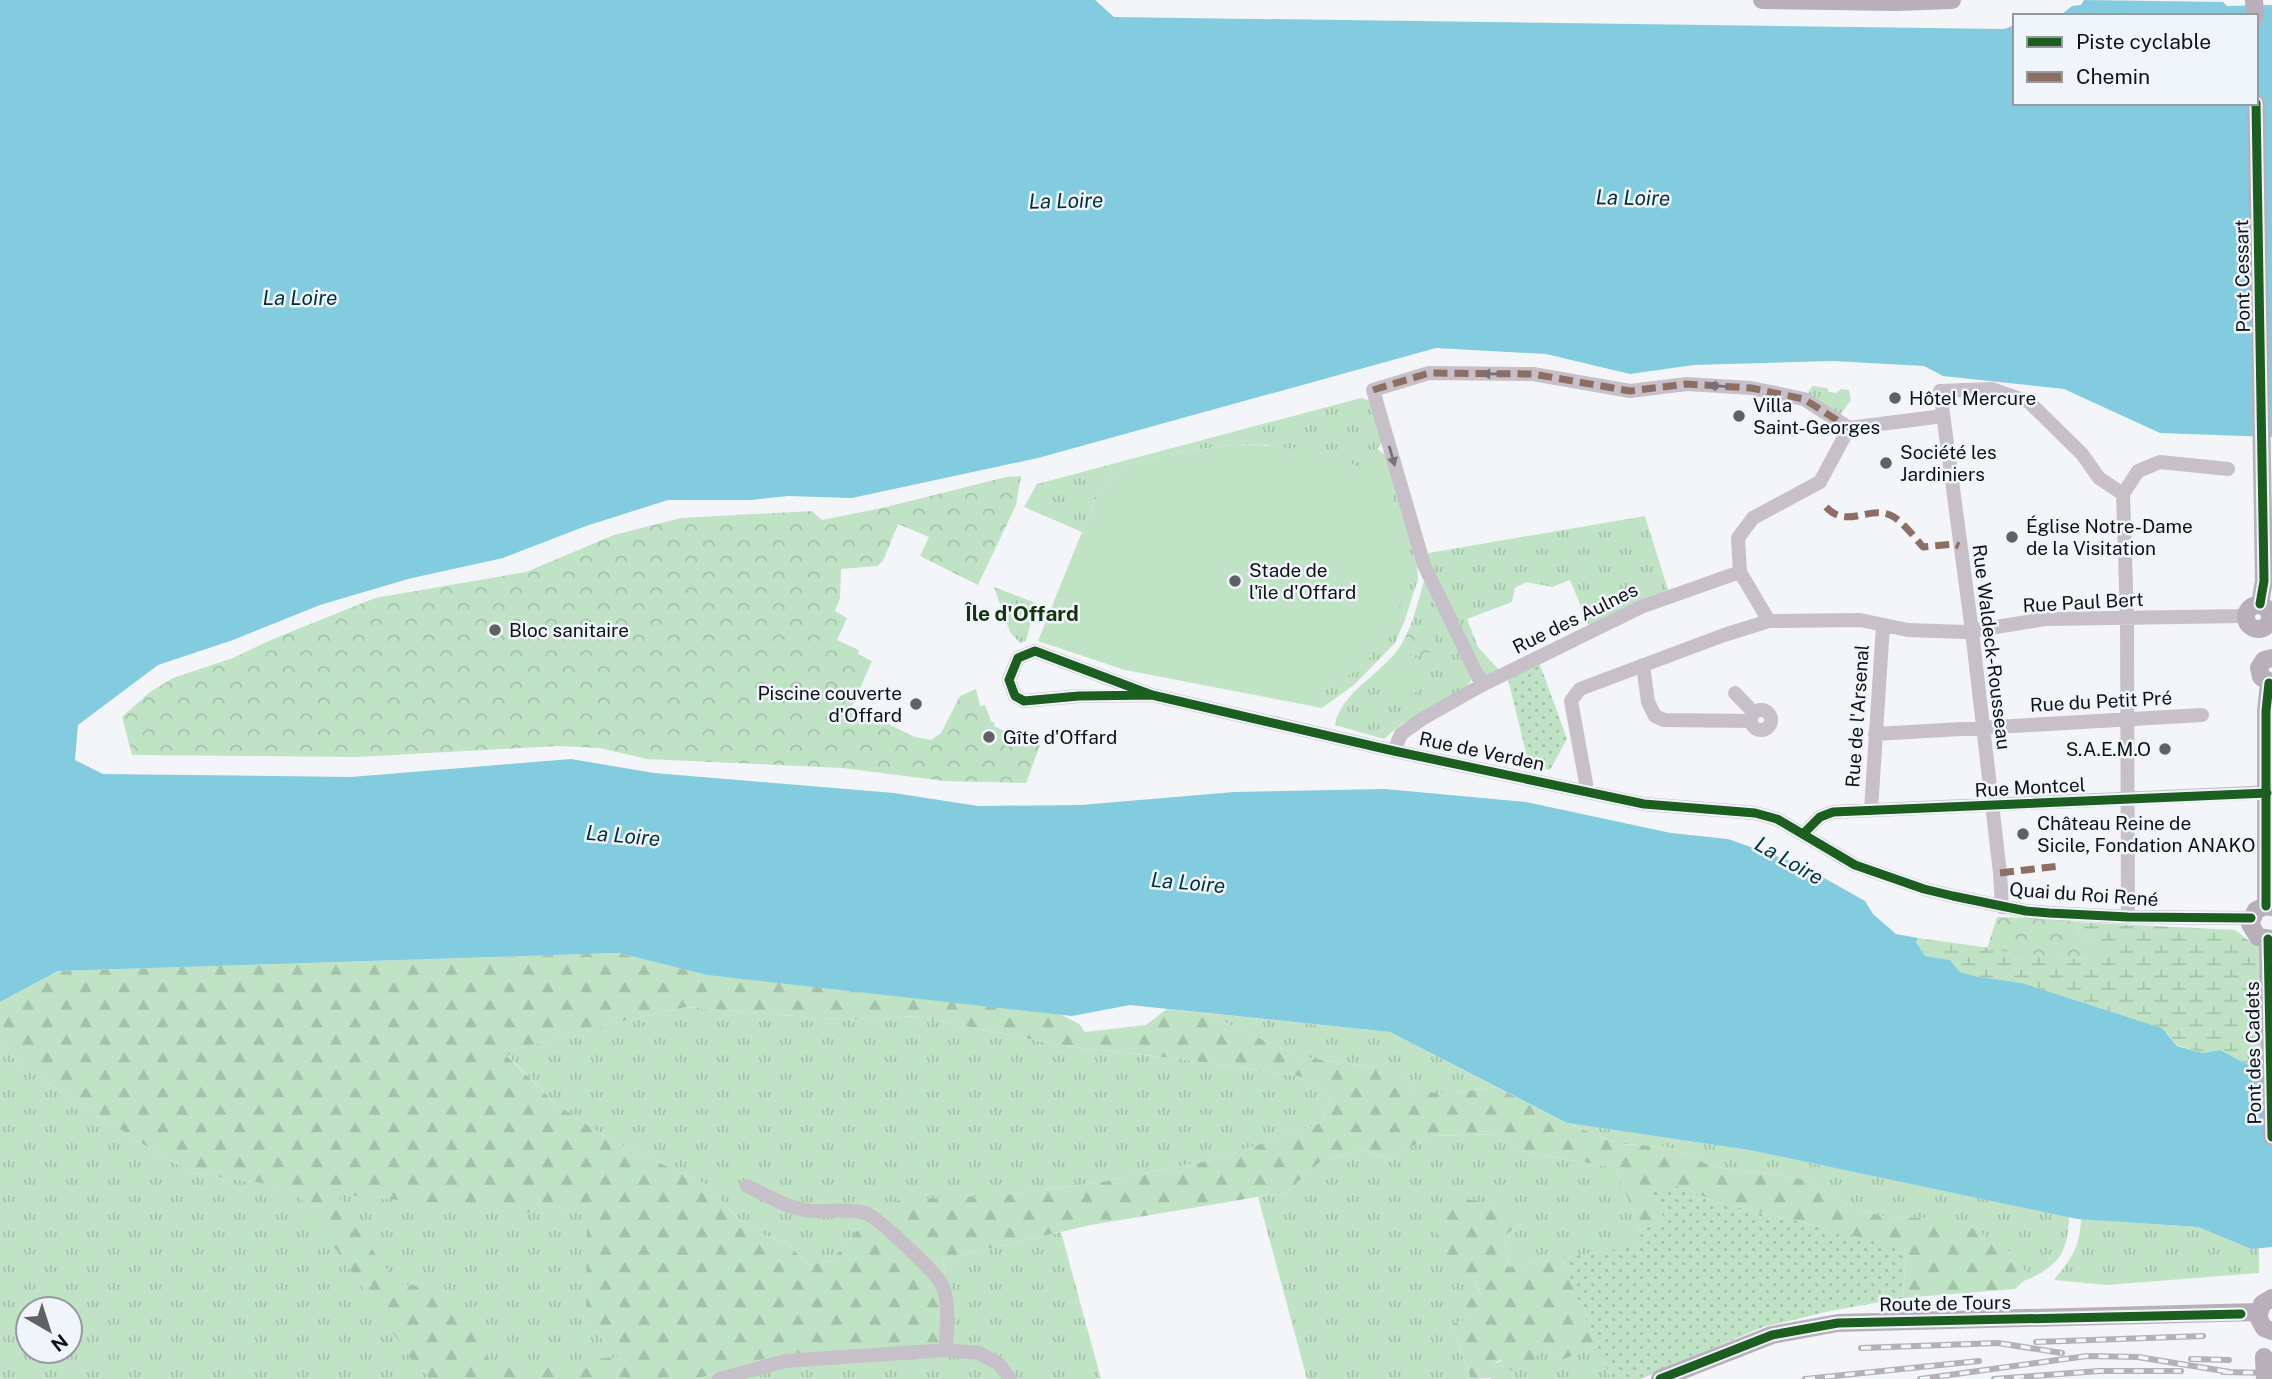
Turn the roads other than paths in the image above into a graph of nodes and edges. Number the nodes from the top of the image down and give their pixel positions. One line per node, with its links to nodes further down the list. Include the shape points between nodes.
1 (1762, 0): 2 (main road)
2 (1952, 0)
3 (2256, 105): 9 (main road, Pont Cessart, via 2264,581)
4 (1943, 416): 5 (street); 7 (street, Rue Waldeck-Rousseau, via 1940,391 1992,389 2029,402 2082,454 2099,478); 15 (street, Rue Waldeck-Rousseau)
5 (1849, 428): 8 (street, via 1819,482 1753,518 1738,538); 19 (street, one-way to 19, via 1804,398 1751,387 1687,384 1630,391 1533,374 1429,373 1373,390 1424,565)
6 (2228, 469): 7 (street, via 2160,463 2138,471)
7 (2123, 494): 11 (street)
8 (1740, 572): 12 (street); 19 (street, Rue des Aulnes, via 1641,607)
9 (2260, 604): 10 (main road, via 2250,607); 14 (main road, via 2270,617)
10 (2245, 616): 11 (street, Rue Paul Bert); 14 (main road, via 2249,626)
11 (2127, 618): 15 (street, Rue Paul Bert, via 2045,619); 23 (street)
12 (1769, 621): 13 (street, Rue Paul Bert, via 1860,620); 17 (street, Rue Paul Bert)
13 (1883, 625): 15 (street, Rue Paul Bert); 25 (street, Rue de l'Arsenal)
14 (2260, 629): 16 (main road)
15 (1972, 631): 24 (street, Rue Waldeck-Rousseau)
16 (2270, 658): 18 (main road, via 2259,668 2261,677)
17 (1643, 665): 20 (street, via 1648,702 1655,716 1664,720 1753,717); 27 (street, Rue Paul Bert, via 1580,689 1571,702)
18 (2270, 683): 28 (main road, via 2266,711)
19 (1482, 685): 26 (street, Rue des Aulnes, via 1401,734)
20 (1735, 694)
21 (1152, 695): 21 (street, via 1035,651 1018,658 1009,680 1015,696 1024,701); 26 (street, Rue de Verden)
22 (2202, 715): 23 (street, Rue du Petit Pré)
23 (2128, 719): 24 (street, Rue du Petit Pré); 29 (street)
24 (1983, 726): 25 (street, Rue du Petit Pré); 30 (street, Rue Waldeck-Rousseau)
25 (1875, 734): 31 (street, Rue de l'Arsenal)
26 (1394, 751): 27 (street, Rue de Verden)
27 (1586, 790): 32 (street, Rue de Verden, via 1644,804 1755,813)
28 (2269, 792): 29 (street, Rue Montcel); 33 (main road)
29 (2129, 799): 30 (street, Rue Montcel); 35 (street)
30 (1992, 806): 31 (street, Rue Montcel); 34 (street, Rue Waldeck-Rousseau)
31 (1871, 810): 32 (street, Rue Montcel, via 1833,812 1820,817)
32 (1804, 833): 34 (street, Quai du Roi René, via 1855,865 1924,890)
33 (2269, 906): 36 (main road, via 2256,910)
34 (2002, 907): 35 (street, Quai du Roi René)
35 (2128, 917): 36 (street, Quai du Roi René)
36 (2251, 918): 37 (main road, via 2254,933)
37 (2270, 939): 38 (main road, Pont des Cadets)
38 (2272, 1138)
39 (747, 1186): 42 (street, via 794,1208 868,1214 889,1230 940,1282 946,1305)
40 (2272, 1298): 41 (main road, via 2262,1304)
41 (2265, 1324): 45 (main road, Route de Tours, via 1838,1323 1772,1335); 46 (main road, bridge)
42 (946, 1350): 43 (street, via 785,1361); 44 (street, via 979,1353 999,1364)
43 (719, 1379)
44 (1010, 1379)
45 (1660, 1379)
46 (2265, 1379)

